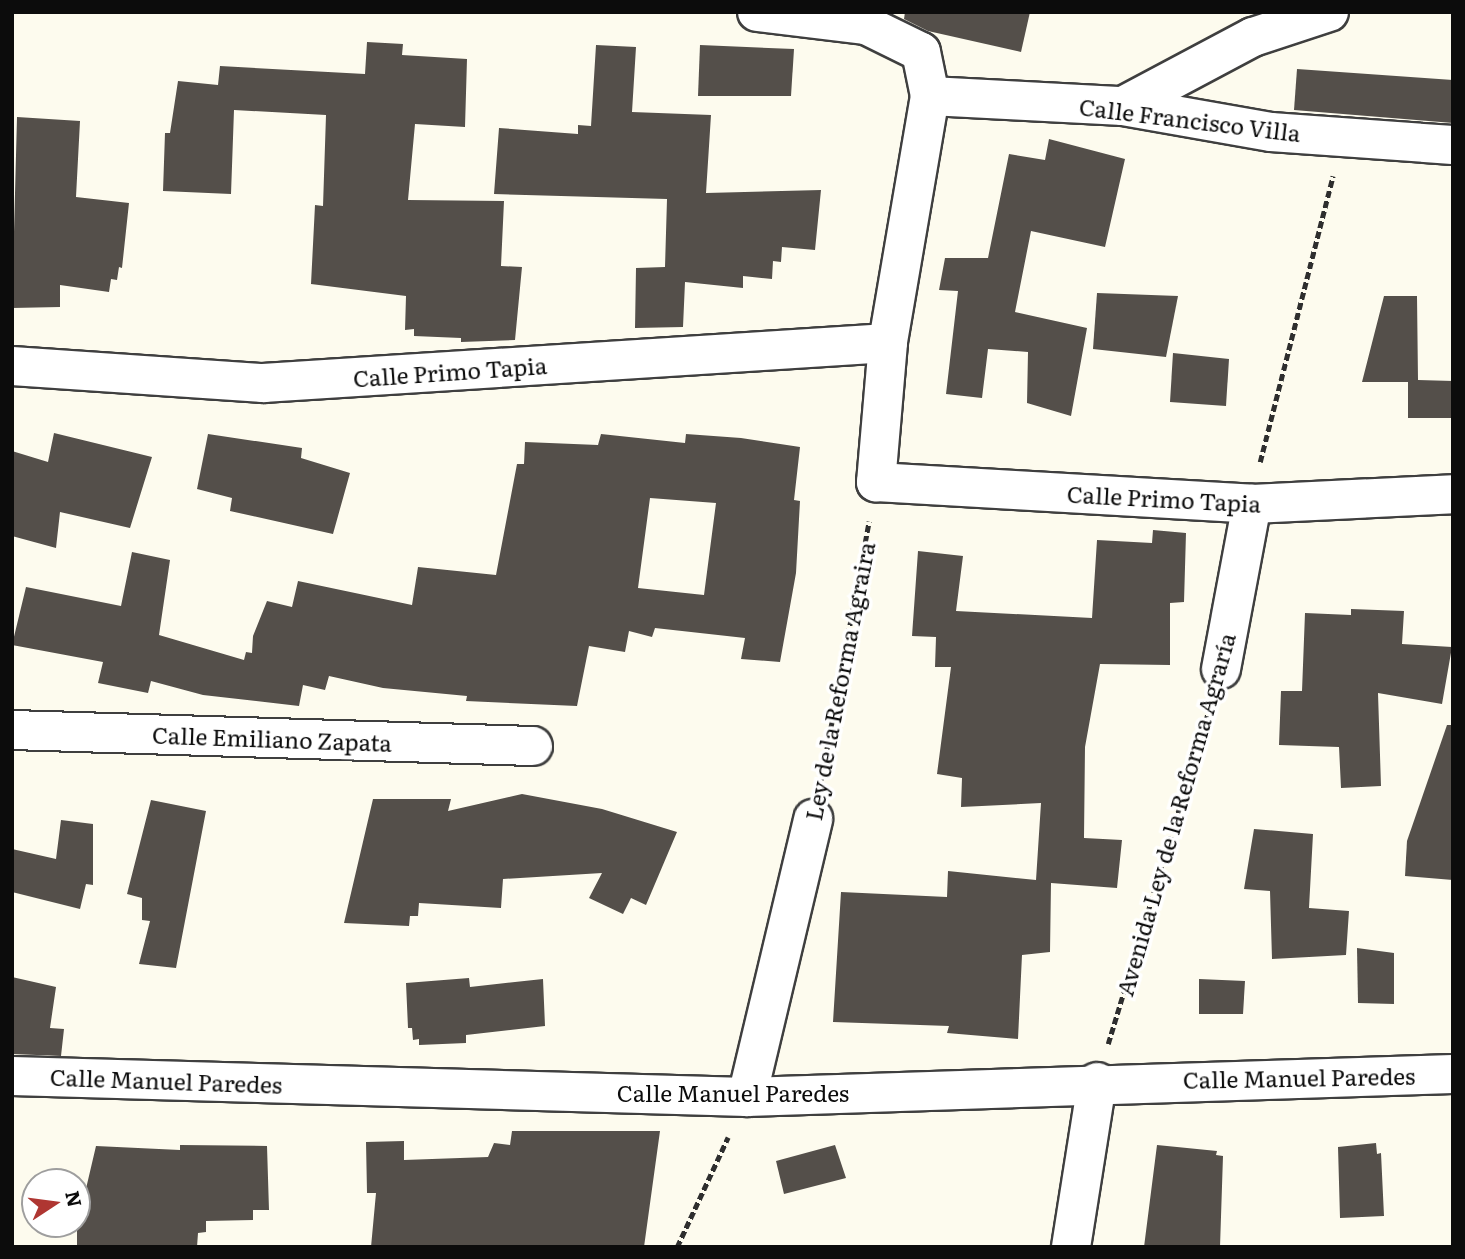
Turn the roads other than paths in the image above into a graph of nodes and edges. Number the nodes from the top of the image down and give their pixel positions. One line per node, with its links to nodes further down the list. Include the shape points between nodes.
1 (757, 12): 4 (street, via 866,24)
2 (912, 12): 4 (street)
3 (1329, 12): 6 (street, via 1253,37)
4 (921, 52): 5 (street)
5 (930, 96): 6 (street, Calle Francisco Villa); 8 (street)
6 (1123, 106): 7 (street, Calle Francisco Villa, via 1270,132)
7 (1453, 145)
8 (888, 343): 9 (street, Calle Primo Tapia, via 263,383); 11 (street, Calle Primo Tapia, via 876,482)
9 (12, 366)
10 (1453, 494): 11 (street, Calle Primo Tapia)
11 (1252, 504): 12 (street, Avenida Ley de la Reforma Agraría)
12 (1221, 669)
13 (12, 730): 14 (street, Calle Emiliano Zapata)
14 (533, 746)
15 (813, 819): 19 (street, Ley de la Reforma Agraira)
16 (1453, 1074): 18 (street, Calle Manuel Paredes)
17 (12, 1076): 19 (street, Calle Manuel Paredes)
18 (1097, 1082): 19 (street, Calle Manuel Paredes); 20 (street)
19 (747, 1097)
20 (1071, 1247)

